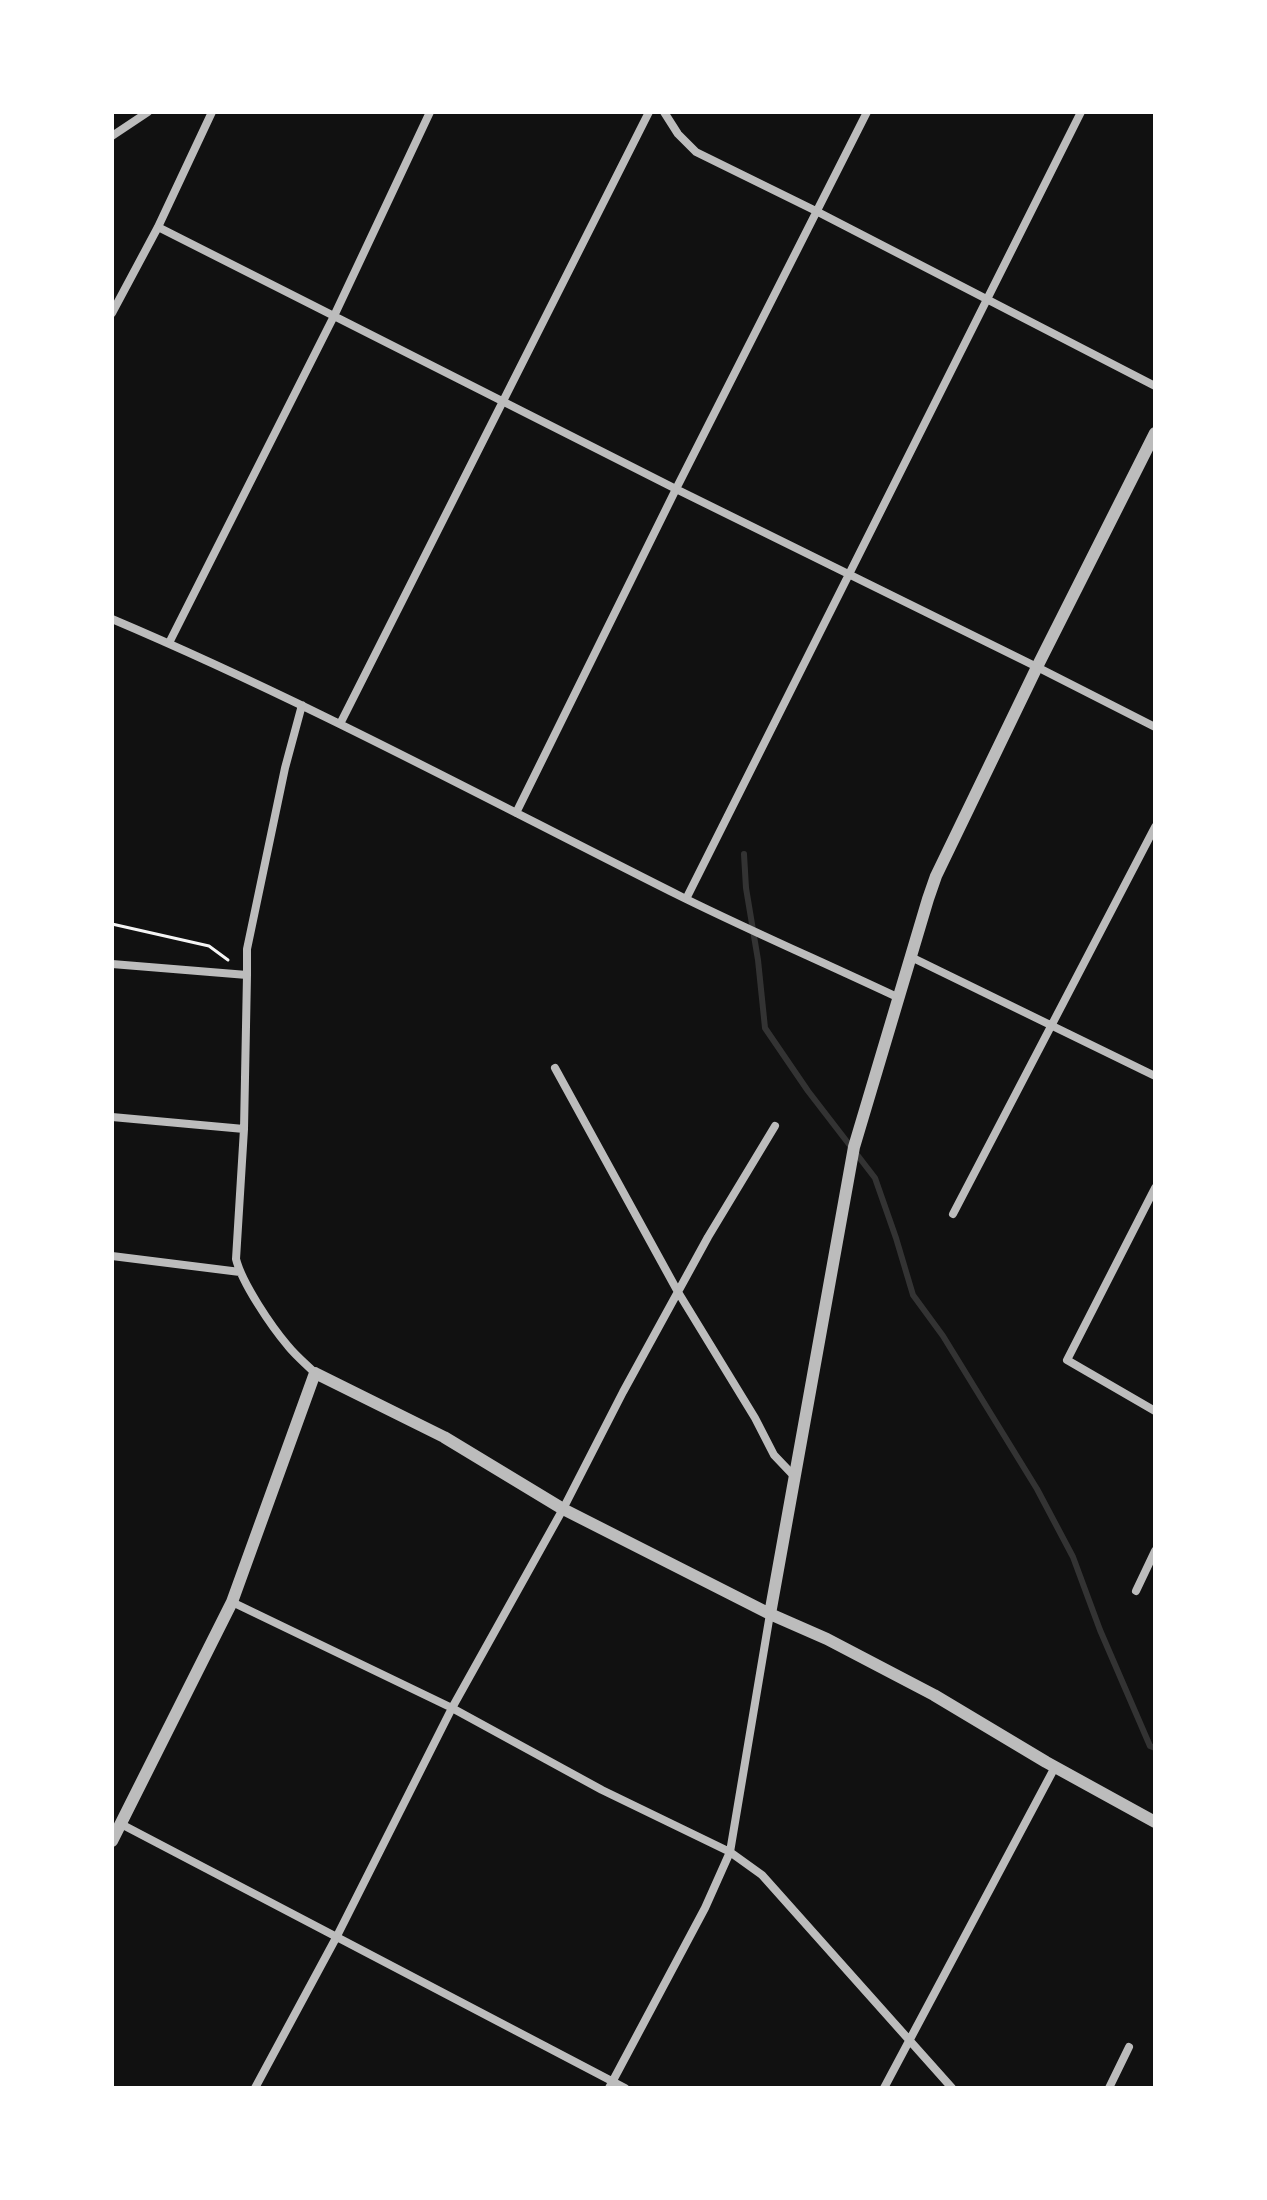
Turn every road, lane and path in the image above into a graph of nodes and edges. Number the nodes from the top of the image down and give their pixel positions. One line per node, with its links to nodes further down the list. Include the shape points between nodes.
1 (139, 112): 9 (street)
2 (148, 112): 9 (street)
3 (212, 112): 12 (street)
4 (430, 112): 15 (street)
5 (649, 112): 17 (street)
6 (664, 112): 11 (street, via 696,152)
7 (867, 112): 11 (street)
8 (1081, 112): 13 (street)
9 (131, 123): 10 (street)
10 (112, 136)
11 (816, 211): 13 (street); 19 (street)
12 (158, 227): 14 (street); 15 (street)
13 (986, 301): 16 (street); 20 (street)
14 (112, 313)
15 (334, 316): 17 (street); 22 (street)
16 (1155, 386)
17 (503, 402): 19 (street); 25 (street)
18 (1155, 433): 23 (street)
19 (676, 489): 20 (street); 27 (street)
20 (849, 574): 23 (street); 29 (street)
21 (112, 619): 22 (street)
22 (169, 643): 24 (street)
23 (1037, 667): 26 (street); 31 (street, via 936,876)
24 (302, 705): 25 (street); 33 (street, via 247,949)
25 (340, 724): 27 (street)
26 (1155, 727)
27 (516, 813): 29 (street)
28 (1155, 827): 35 (street)
29 (686, 899): 34 (street)
30 (112, 924): 33 (path, via 209,946)
31 (911, 957): 34 (street); 35 (street)
32 (112, 964): 33 (street)
33 (247, 975): 40 (street)
34 (899, 998): 48 (street, via 854,1147)
35 (1052, 1026): 37 (street); 42 (street)
36 (555, 1068): 45 (street)
37 (1155, 1076)
38 (112, 1117): 40 (street)
39 (775, 1126): 45 (street)
40 (244, 1129): 44 (street, via 236,1259)
41 (1155, 1188): 47 (street, via 1067,1360)
42 (953, 1214)
43 (112, 1256): 44 (street)
44 (240, 1272): 46 (street, via 289,1348)
45 (678, 1292): 48 (street, via 774,1455); 49 (street)
46 (315, 1373): 49 (street, via 444,1437); 52 (street)
47 (1155, 1411)
48 (794, 1476): 53 (street)
49 (563, 1509): 53 (street); 54 (street)
50 (1155, 1551): 51 (street)
51 (1136, 1591)
52 (232, 1602): 54 (street); 57 (street)
53 (770, 1614): 55 (street, via 934,1695); 59 (street)
54 (452, 1708): 59 (street); 60 (street)
55 (1055, 1767): 56 (street); 61 (street)
56 (1155, 1822)
57 (121, 1824): 58 (street); 60 (street)
58 (112, 1841)
59 (730, 1852): 61 (street, via 762,1875); 63 (street)
60 (337, 1936): 63 (street); 64 (street)
61 (909, 2041): 66 (street); 67 (street)
62 (1129, 2047): 68 (street)
63 (611, 2085): 65 (street)
64 (255, 2088)
65 (625, 2088)
66 (884, 2088)
67 (952, 2088)
68 (1109, 2088)

